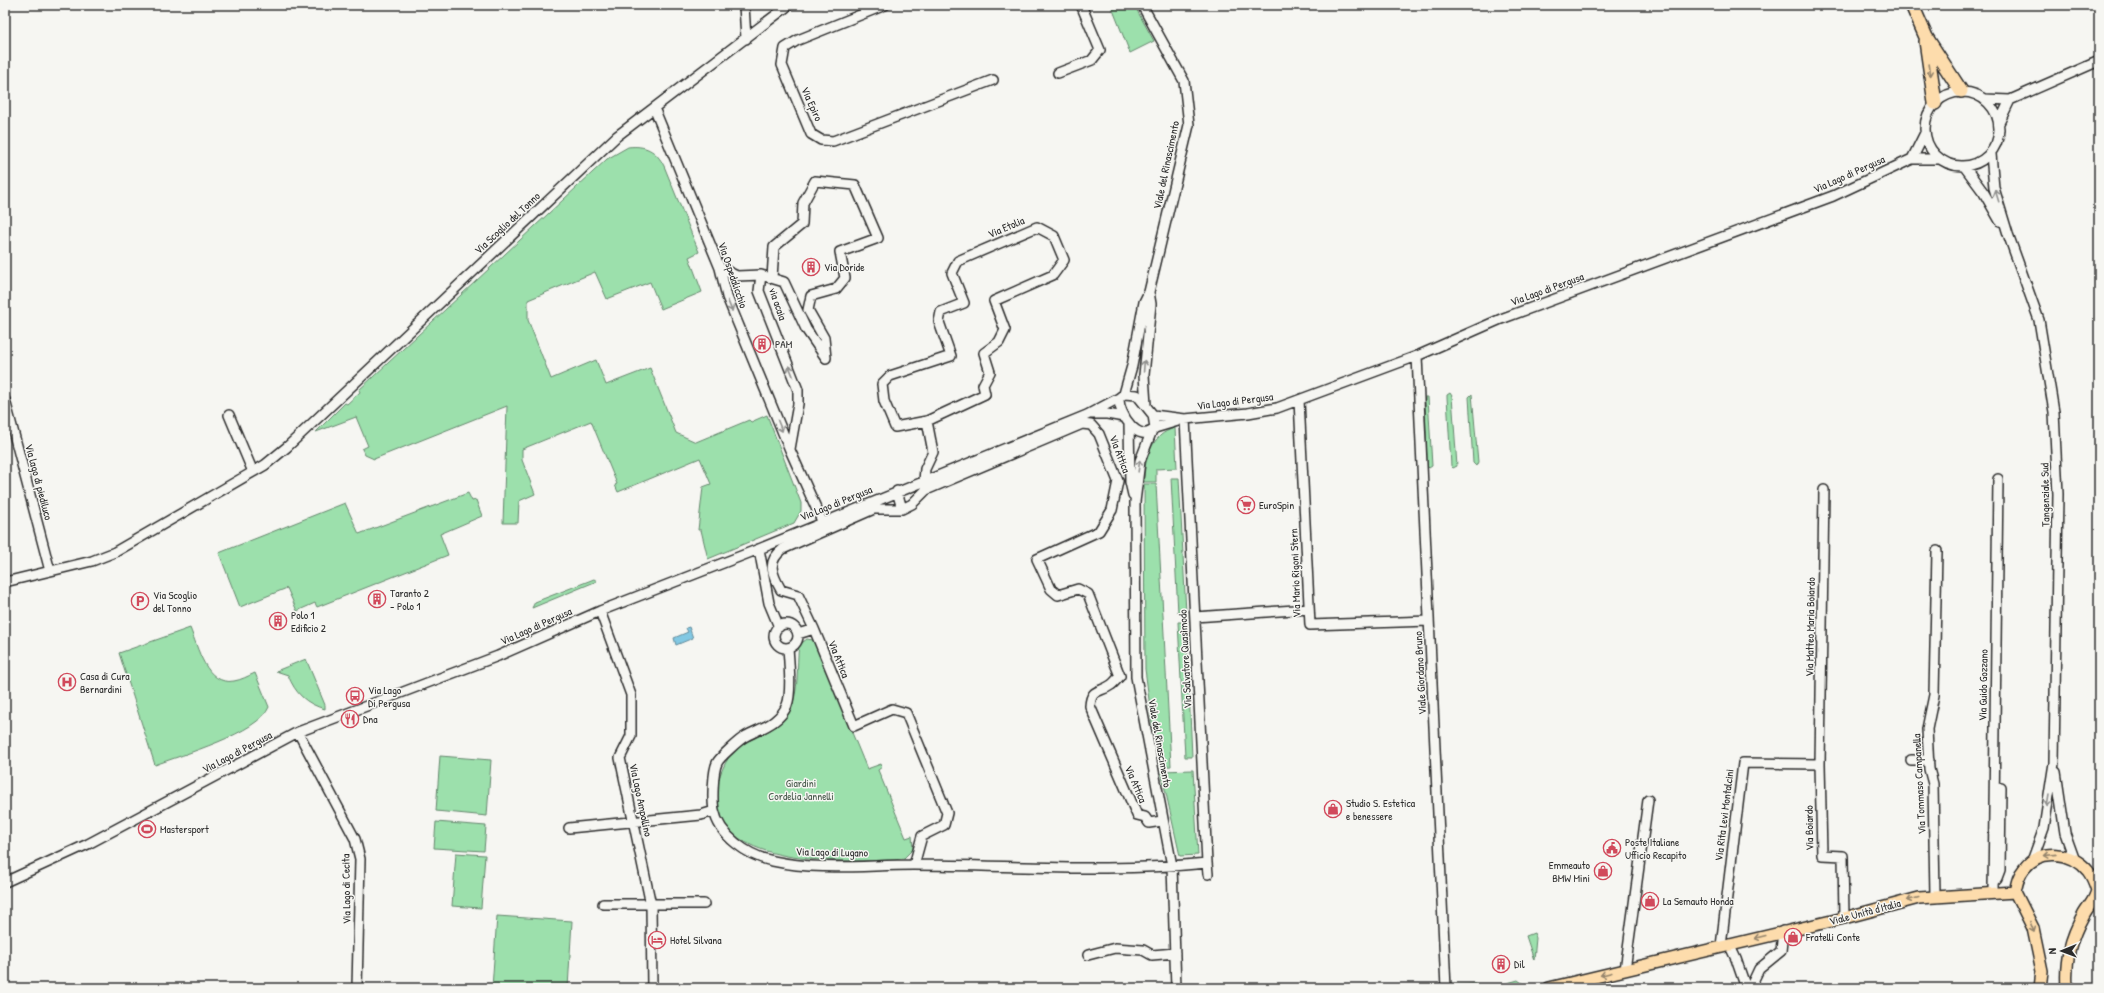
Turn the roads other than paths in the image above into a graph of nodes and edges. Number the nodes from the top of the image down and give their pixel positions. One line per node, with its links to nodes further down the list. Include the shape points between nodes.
1 (744, 5): 8 (street)
2 (789, 5): 8 (street, Via Scoglio del Tonno)
3 (885, 5): 11 (street, Via Epiro, via 798,40 785,48 782,65 812,134 821,140 833,141)
4 (1082, 5): 10 (street, via 1100,50 1092,60)
5 (1142, 5): 27 (street, Viale del Rinascimento, via 1184,81 1188,125)
6 (1912, 5): 7 (highway)
7 (1926, 37): 12 (highway); 15 (highway, one-way to 15)
8 (746, 39): 16 (street, Via Scoglio del Tonno)
9 (2099, 61): 14 (street)
10 (1058, 73)
11 (993, 80)
12 (1961, 91): 13 (street, via 1974,93); 15 (street, via 1942,97)
13 (1985, 99): 14 (street); 17 (street, via 1997,114)
14 (2010, 100): 17 (street)
15 (1935, 103): 18 (street, via 1928,112)
16 (654, 108): 24 (street, Via Ospedalicchio); 41 (street, Via Scoglio del Tonno, via 617,136 287,447)
17 (1999, 123): 19 (street, via 2000,134)
18 (1925, 133): 20 (street); 21 (street, via 1930,147)
19 (1990, 154): 22 (street, via 1979,162); 23 (street, Tangenziale Sud, one-way to 19, via 1994,188)
20 (1912, 159): 21 (street, Via Lago di Pergusa); 28 (street, Via Lago di Pergusa, via 1832,196 1501,319)
21 (1939, 159): 22 (street, via 1951,165)
22 (1964, 166): 23 (street, Tangenziale Sud, via 1984,193)
23 (2008, 234): 64 (street, Tangenziale Sud, via 2038,320 2054,412 2058,494)
24 (720, 268): 25 (street, via 737,276); 40 (street, Via Ospedalicchio, one-way to 40, via 726,298)
25 (761, 275): 26 (street); 40 (street, via acaia, one-way to 25, via 798,390 758,291)
26 (772, 278): 26 (street, via 774,247 802,224 803,203 815,181 855,185 878,238 840,252 845,278 836,289 811,296 808,310 824,338 826,358 806,329 784,282)
27 (1150, 292): 29 (street, Viale del Rinascimento, via 1144,302 1132,366); 32 (street, Viale del Rinascimento, one-way to 27, via 1144,375)
28 (1417, 356): 31 (street, Via Lago di Pergusa); 56 (street, Viale Giordano Bruno)
29 (1122, 396): 32 (street, via 1137,395); 34 (street, Via Lago di Pergusa); 37 (street, via 1120,410)
30 (5, 400): 51 (street, Via lago di piediluco)
31 (1299, 400): 36 (street, Via Lago di Pergusa, via 1277,408 1248,413); 53 (street, Via Mario Rigoni Stern)
32 (1146, 404): 35 (street)
33 (229, 414): 41 (street)
34 (1087, 414): 37 (street, via 1108,414); 43 (street, Via Lago di Pergusa)
35 (1153, 415): 36 (street, Via Lago di Pergusa); 39 (street)
36 (1185, 418): 39 (street, Via Lago di Pergusa); 55 (street, Via Salvatore Quasìmodo)
37 (1127, 420): 39 (street, via 1140,433); 46 (street, via 1130,482)
38 (927, 421): 38 (street, Via Etolia, via 985,394 983,385 990,372 984,353 999,342 1005,330 994,301 1053,275 1064,260 1054,236 1037,227 958,261 952,273 964,304 941,312 939,322 951,356 890,376 882,384 884,401 895,427); 43 (street, via 933,452 925,469)
39 (1153, 430): 46 (street, one-way to 39, via 1140,461)
40 (790, 450): 48 (street, Via Ospedalicchio)
41 (253, 472): 51 (street, Via Scoglio del Tonno, via 115,552)
42 (1998, 479): 79 (street, Via Guido Gozzano)
43 (924, 481): 45 (street, Via Lago di Pergusa)
44 (1824, 490): 65 (street, Via Matteo Maria Boiardo)
45 (897, 491): 47 (street); 48 (street, Via Lago di Pergusa)
46 (1135, 502): 69 (street, Viale del Rinascimento, via 1136,677)
47 (902, 509): 58 (street, Via Attica, via 874,509 783,549 775,555 772,564 774,577 781,590 798,595); 69 (street, Via Attica, via 912,504 926,490 1082,424 1091,425 1099,434 1118,481 1112,510 1100,531 1037,559 1051,589 1058,595 1078,589 1088,594 1120,676 1111,686 1096,691 1090,698 1090,706 1137,815 1145,817 1149,823)
48 (822, 521): 49 (street, Via Lago di Pergusa)
49 (759, 549): 54 (street, Via Lago di Pergusa); 57 (street, via 769,603)
50 (1937, 551): 63 (street, Via Tommaso Campanella, via 1934,695 1928,729)
51 (50, 571): 52 (street, Via Scoglio del Tonno)
52 (5, 582)
53 (1309, 609): 55 (street); 56 (street, Via Mario Rigoni Stern, via 1310,625)
54 (600, 611): 61 (street, Via Lago di Pergusa, via 498,656); 70 (street, Via Lago Ampollino, via 631,695 631,736 620,758)
55 (1195, 617): 74 (street, Via Salvatore Quasìmodo)
56 (1429, 621): 96 (street, Viale Giordano Bruno)
57 (779, 627): 59 (street, via 791,625); 60 (street, via 775,633 776,641)
58 (814, 629): 59 (street); 75 (street, Via Attica, via 854,726 892,709 906,713 947,813 944,825 922,836)
59 (798, 634): 60 (street, via 795,644)
60 (788, 648): 68 (street, Via Lago di Lugano, via 788,704 781,716 743,738 717,763 713,793)
61 (298, 732): 78 (street, Via Lago di Pergusa, via 88,844); 93 (street, Via Lago di Cecita, via 355,839 360,859)
62 (1911, 760): 63 (street)
63 (1929, 760): 82 (street, Via Tommaso Campanella, via 1933,784)
64 (2054, 763): 72 (street, Tangenziale Sud, via 2065,833); 73 (street, Tangenziale Sud, one-way to 73, via 2044,828)
65 (1820, 764): 86 (street, Via Boiardo, via 1822,855 1843,856); 88 (street, Via Rita Levi Montalcini, via 1743,763)
66 (2001, 788): 79 (street, via 2000,870)
67 (1648, 800): 91 (street)
68 (714, 810): 70 (street, via 701,815); 75 (street, Via Lago di Lugano, via 721,826 736,845 772,861 812,866)
69 (1162, 821): 76 (street, Viale del Rinascimento)
70 (634, 822): 71 (street); 85 (street, Via Lago Ampollino)
71 (569, 828)
72 (2074, 858): 73 (main road, one-way to 73, via 2062,854 2048,854); 80 (main road, via 2089,871)
73 (2032, 860): 81 (main road, via 2018,879)
74 (1207, 863): 76 (street); 77 (street, Via Salvatore Quasìmodo)
75 (914, 865): 76 (street, Via Lago di Lugano, via 1032,868)
76 (1172, 866): 89 (street, Viale del Rinascimento)
77 (1208, 874)
78 (5, 882)
79 (1993, 887): 81 (main road, Viale Unità d'Italia); 82 (main road, Viale Unità d'Italia)
80 (2098, 890): 101 (main road, via 2069,946 2066,961)
81 (2015, 892): 100 (main road, one-way to 100, via 2033,928 2042,971)
82 (1935, 896): 86 (main road, Viale Unità d'Italia, one-way to 86)
83 (603, 904): 85 (street)
84 (704, 904): 85 (street)
85 (651, 905): 94 (street, Via Lago Ampollino)
86 (1844, 918): 87 (main road, Viale Unità d'Italia)
87 (1783, 931): 88 (main road, Viale Unità d'Italia, one-way to 88); 99 (street, via 1781,951 1759,969)
88 (1725, 945): 91 (main road, Viale Unità d'Italia); 98 (street, via 1736,959)
89 (1175, 953): 90 (street, via 1152,955 1143,950 1115,948); 95 (street, Viale del Rinascimento)
90 (1088, 955)
91 (1625, 970): 92 (main road, Viale Unità d'Italia, one-way to 92)
92 (1561, 986): 97 (main road, Viale Unità d'Italia)
93 (357, 988)
94 (652, 988)
95 (1176, 988)
96 (1446, 988)
97 (1549, 988)
98 (1746, 988)
99 (1750, 988)
100 (2040, 988)
101 (2067, 988)

